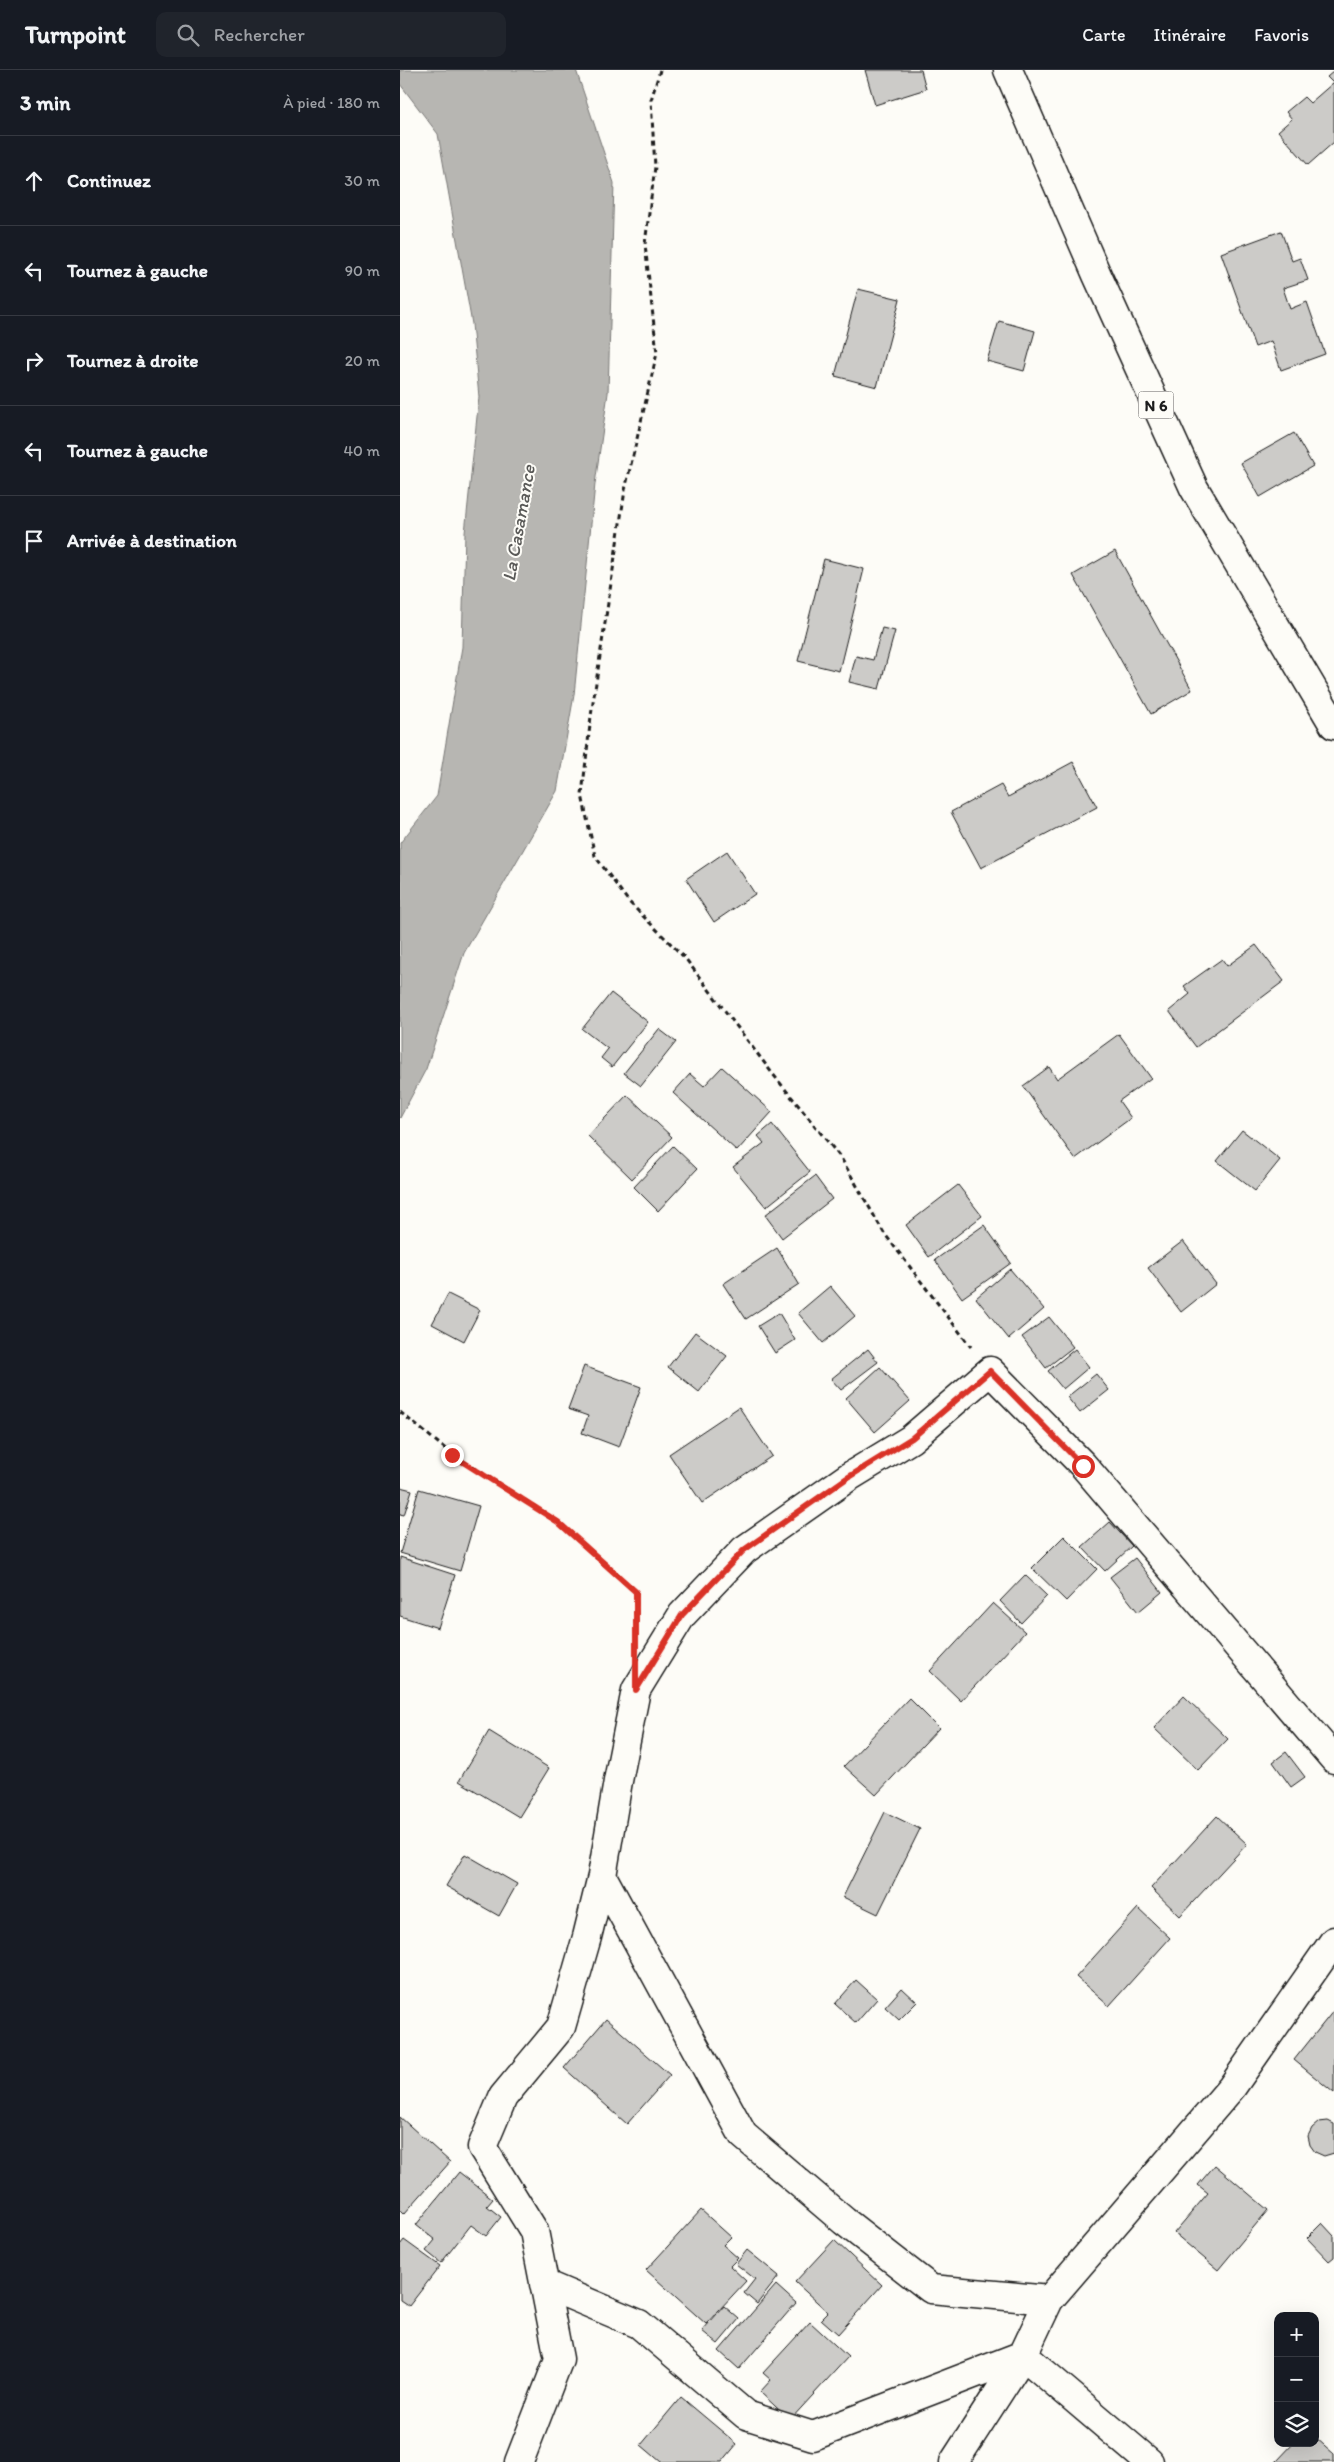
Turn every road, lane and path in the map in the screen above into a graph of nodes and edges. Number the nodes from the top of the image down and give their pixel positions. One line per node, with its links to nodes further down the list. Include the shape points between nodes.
1 (660, 70): 4 (path, via 650,100 655,168 645,244 657,353 625,490 591,716 582,795 595,856 629,902 685,958 772,1073 842,1158 884,1233)
2 (1008, 70): 3 (street, N 6, via 1194,488)
3 (1334, 725)
4 (990, 1371): 7 (street, via 1083,1466); 8 (street, via 912,1438 847,1478 744,1550 682,1615 636,1690)
5 (400, 1412): 6 (path, via 452,1455 558,1522 636,1592)
6 (636, 1631)
7 (1334, 1759)
8 (602, 1876): 10 (street, via 561,2027 504,2097 482,2147 534,2231); 11 (street, via 743,2135 844,2221 931,2288)
9 (1334, 1941): 11 (street, via 1232,2087)
10 (544, 2284): 12 (street, via 639,2324 746,2414 812,2436); 13 (street, via 559,2359)
11 (1049, 2300): 12 (street)
12 (1023, 2355): 14 (street); 15 (street)
13 (519, 2462)
14 (954, 2462)
15 (1148, 2462)

